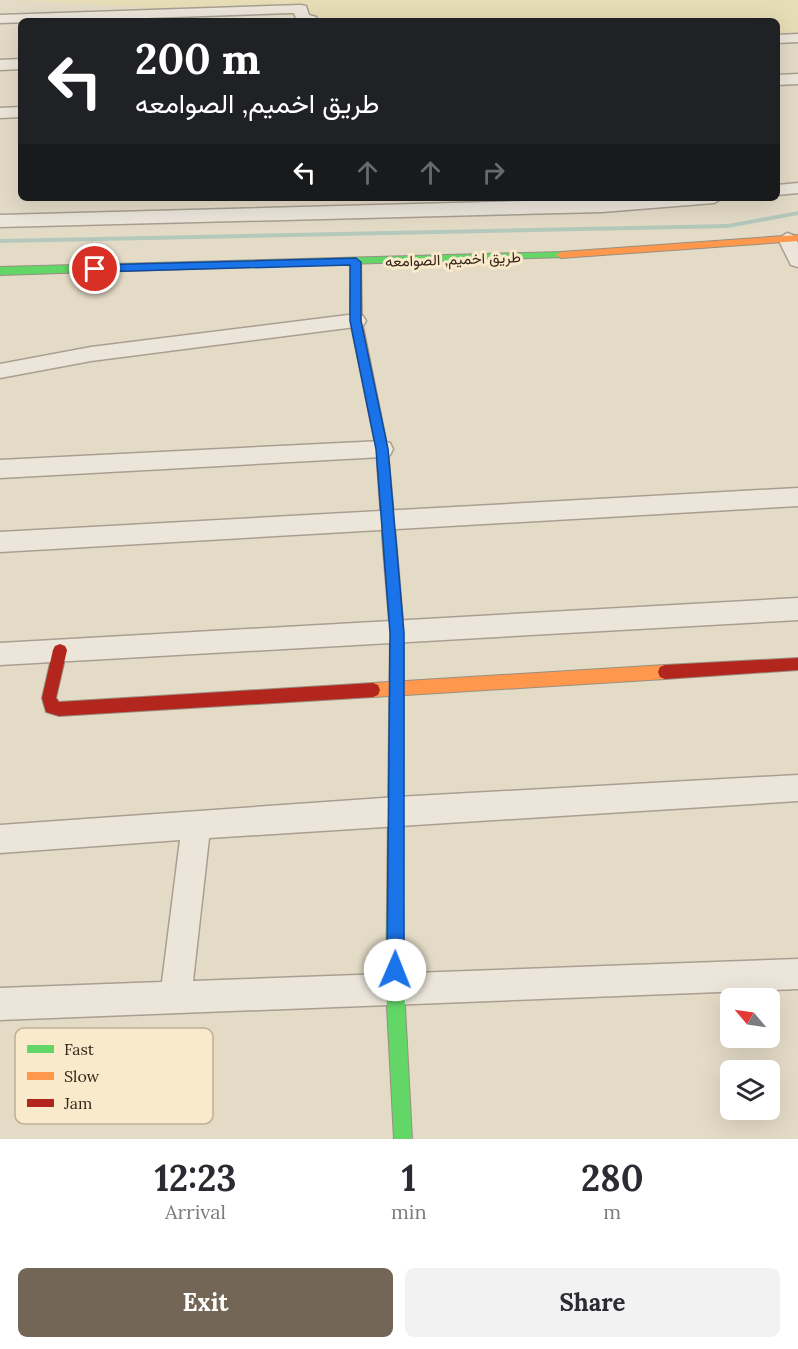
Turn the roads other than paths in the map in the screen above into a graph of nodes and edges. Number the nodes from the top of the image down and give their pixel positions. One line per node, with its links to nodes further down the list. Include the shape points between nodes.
1 (316, 0): 2 (street)
2 (306, 12): 3 (street)
3 (44, 18)
4 (0, 19): 5 (street)
5 (18, 19)
6 (798, 38): 7 (street)
7 (780, 39)
8 (18, 64): 9 (street)
9 (0, 65)
10 (798, 79): 11 (street)
11 (780, 80)
12 (18, 112): 13 (street)
13 (0, 113)
14 (798, 188): 15 (street)
15 (780, 190)
16 (672, 201): 17 (street, via 602,206)
17 (300, 205): 18 (street)
18 (0, 221)
19 (792, 239): 20 (street); 21 (street, طريق اخميم, الصوامعه, via 501,259)
20 (798, 261)
21 (356, 262): 22 (street, طريق اخميم, الصوامعه); 23 (street)
22 (0, 271)
23 (356, 321): 24 (street, via 103,352); 25 (street)
24 (0, 371)
25 (382, 449): 26 (street); 28 (street)
26 (0, 469)
27 (798, 497): 28 (street)
28 (388, 519): 29 (street); 31 (street)
29 (0, 542)
30 (798, 609): 31 (street)
31 (397, 633): 32 (street); 35 (street)
32 (60, 650): 33 (street); 35 (street, via 49,698 51,707 59,709)
33 (0, 654)
34 (798, 664): 35 (street)
35 (397, 690): 37 (street)
36 (798, 788): 37 (street)
37 (397, 811): 38 (street); 41 (street)
38 (196, 825): 39 (street); 42 (street)
39 (0, 839)
40 (798, 974): 41 (street)
41 (395, 988): 42 (street); 44 (street)
42 (176, 997): 43 (street)
43 (0, 1004)
44 (403, 1139)

